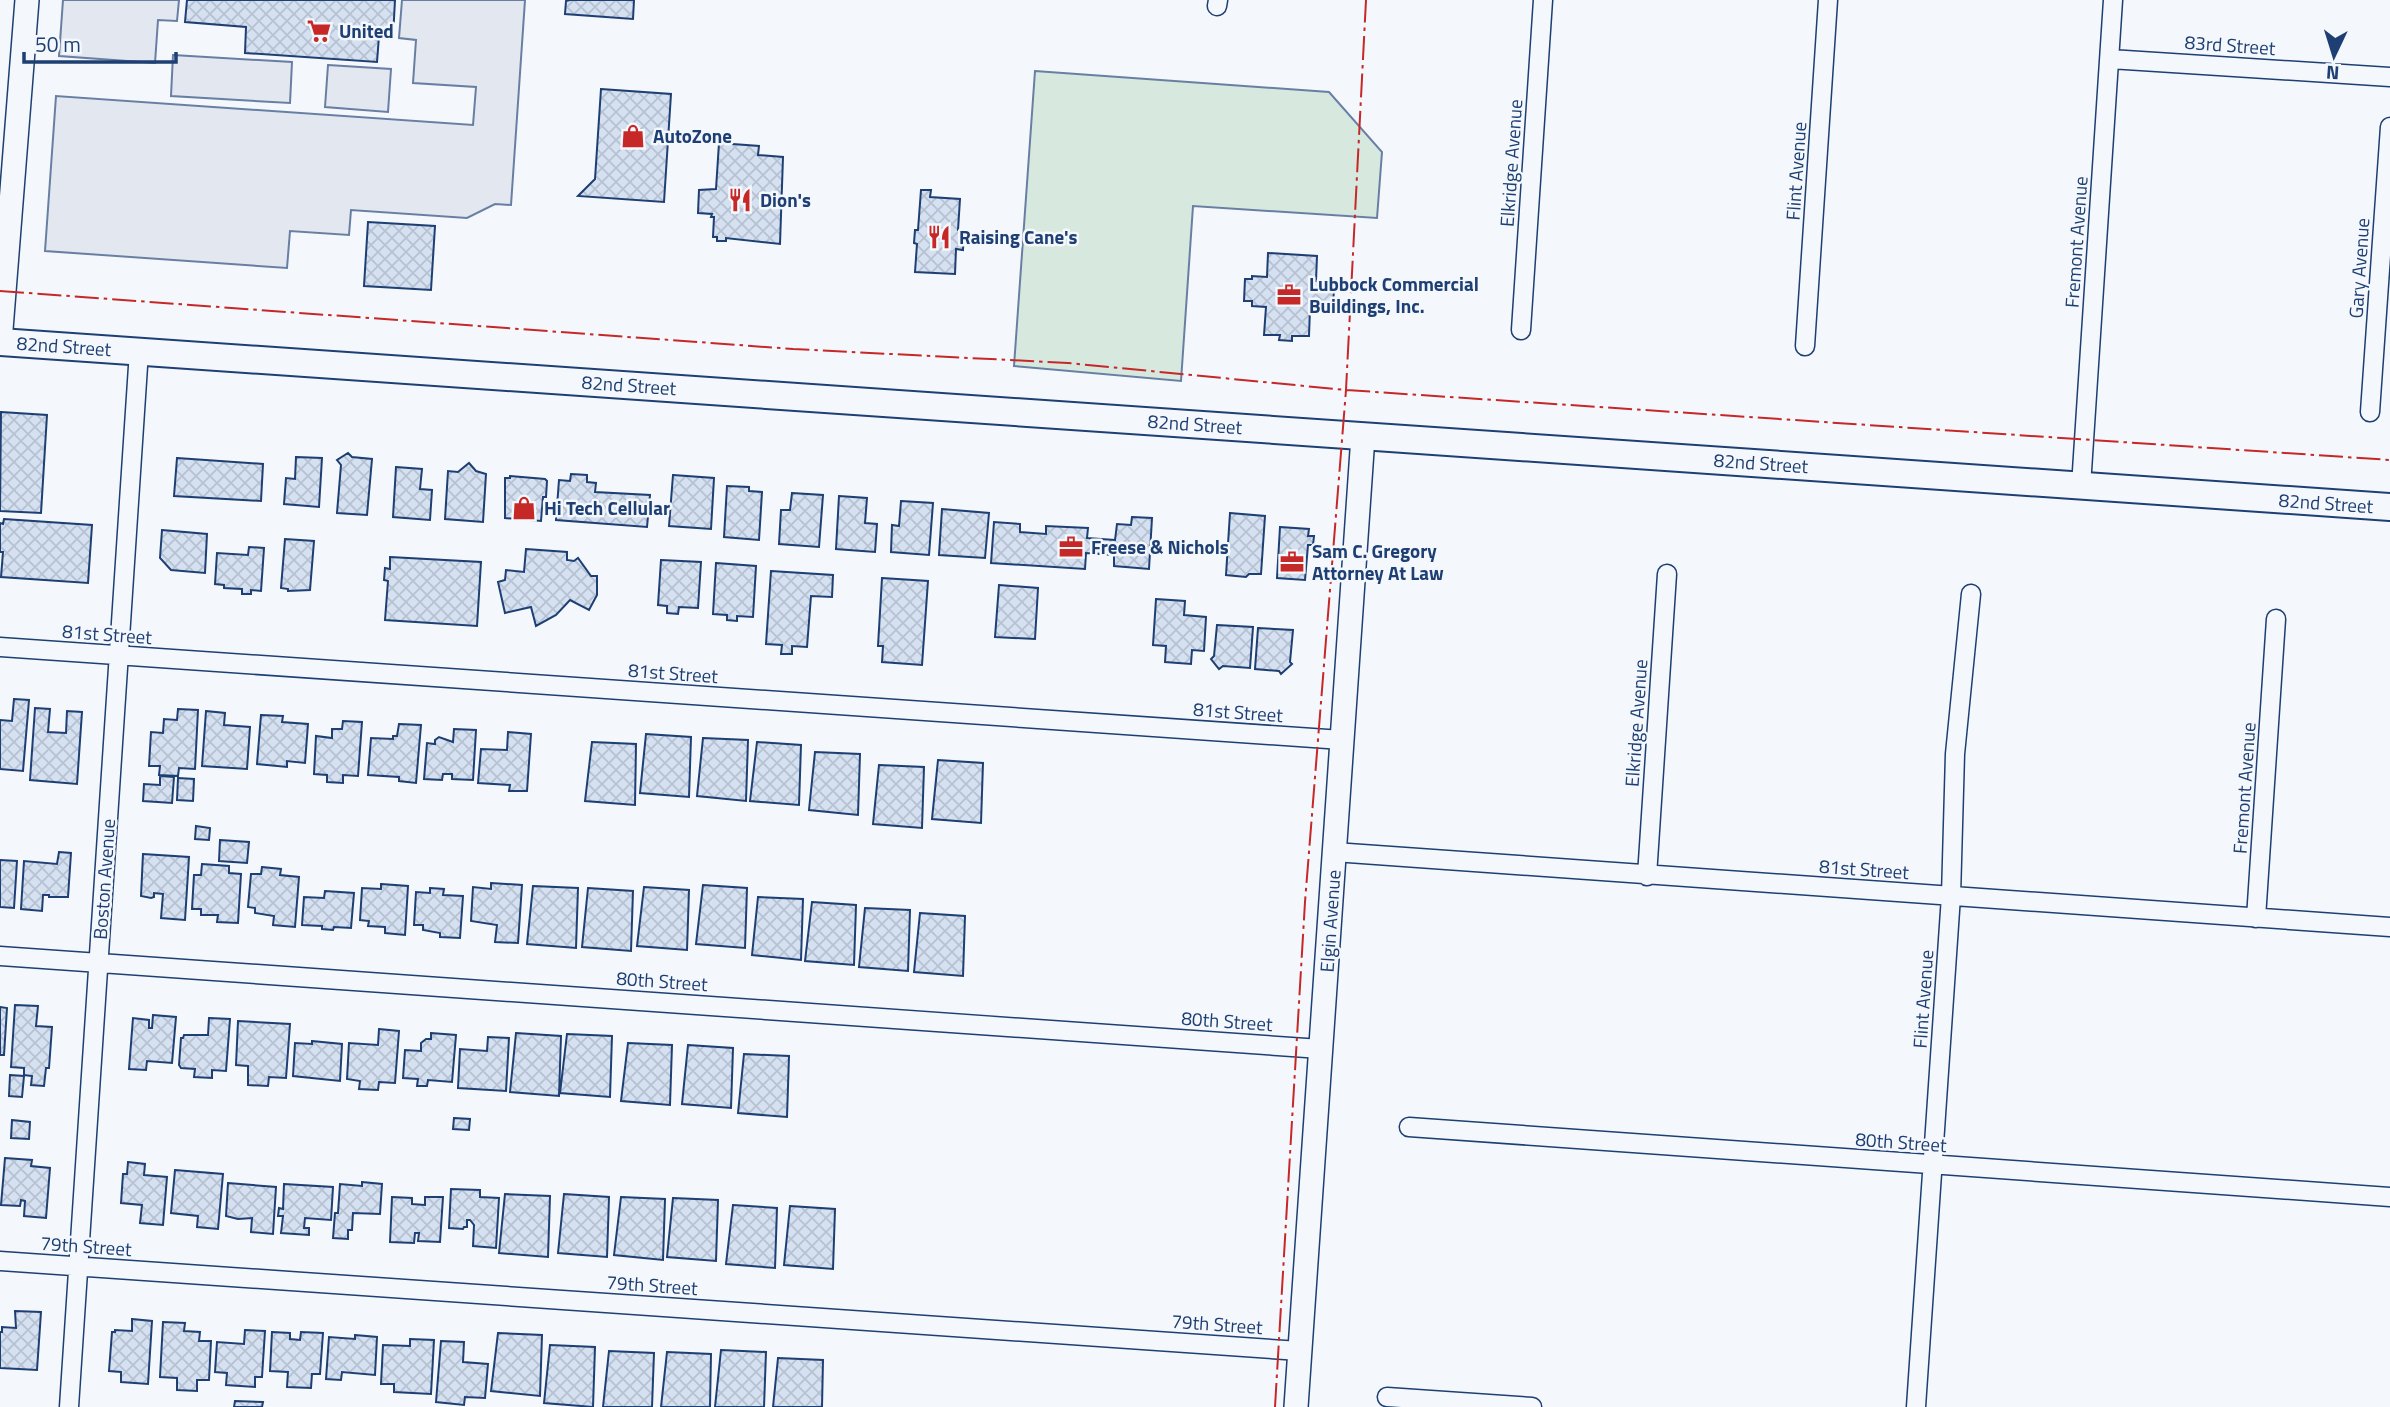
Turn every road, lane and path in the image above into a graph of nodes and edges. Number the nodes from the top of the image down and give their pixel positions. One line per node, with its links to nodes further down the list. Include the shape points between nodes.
1 (26, 0): 9 (street)
2 (1543, 0): 8 (street, Elkridge Avenue)
3 (1828, 0): 10 (street, Flint Avenue)
4 (2113, 0): 5 (street, Fremont Avenue)
5 (2110, 59): 6 (street, 83rd Street); 14 (street, Fremont Avenue)
6 (2390, 77)
7 (2390, 127): 12 (street, Gary Avenue)
8 (1521, 330)
9 (0, 342): 11 (main road, 82nd Street)
10 (1805, 346)
11 (139, 351): 13 (main road, 82nd Street); 20 (street, Boston Avenue)
12 (2370, 412)
13 (1363, 436): 14 (main road, 82nd Street); 21 (street, Elgin Avenue)
14 (2081, 486): 15 (main road, 82nd Street)
15 (2390, 507)
16 (1667, 574): 23 (street, Elkridge Avenue)
17 (1971, 594): 24 (street, Flint Avenue, via 1955,754)
18 (2276, 619): 25 (street, Fremont Avenue)
19 (0, 647): 20 (street, 81st Street)
20 (119, 656): 21 (street, 81st Street); 28 (street, Boston Avenue)
21 (1342, 740): 22 (street, Elgin Avenue)
22 (1334, 852): 23 (street, 81st Street); 29 (street, Elgin Avenue)
23 (1647, 876): 24 (street, 81st Street)
24 (1951, 896): 25 (street, 81st Street); 31 (street, Flint Avenue)
25 (2256, 918): 26 (street, 81st Street)
26 (2390, 928)
27 (0, 956): 28 (street, 80th Street)
28 (98, 962): 29 (street, 80th Street); 34 (street, Boston Avenue)
29 (1321, 1049): 35 (street, Elgin Avenue)
30 (1409, 1127): 31 (street, 80th Street)
31 (1932, 1165): 32 (street, 80th Street); 40 (street, Flint Avenue)
32 (2390, 1197)
33 (0, 1261): 34 (street, 79th Street)
34 (78, 1266): 35 (street, 79th Street); 37 (street, Boston Avenue)
35 (1300, 1351): 38 (street, Elgin Avenue)
36 (1387, 1397): 39 (street)
37 (69, 1407)
38 (1296, 1407)
39 (1532, 1407)
40 (1916, 1407)

